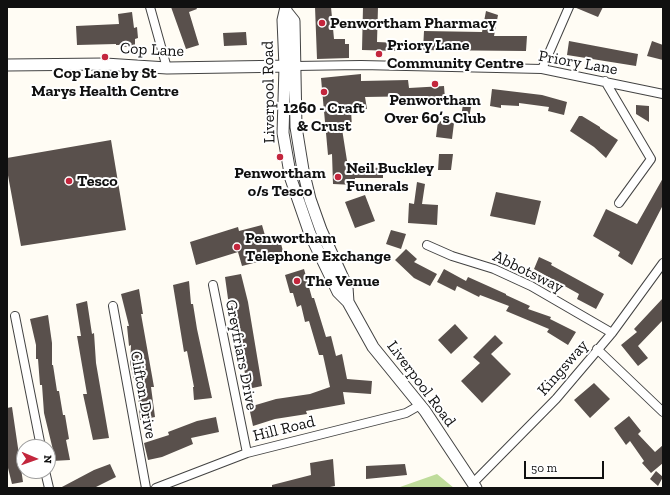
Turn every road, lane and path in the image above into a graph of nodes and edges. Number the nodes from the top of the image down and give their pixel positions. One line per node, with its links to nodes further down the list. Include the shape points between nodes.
1 (150, 7): 6 (street)
2 (569, 7): 7 (street)
3 (286, 9): 5 (street, Liverpool Road, via 294,21)
4 (7, 65): 6 (street, Cop Lane, via 105,64)
5 (290, 66): 6 (street, Cop Lane); 7 (street, Priory Lane); 18 (street, Liverpool Road, via 296,127 305,176 321,230 347,287 348,302 373,347)
6 (168, 68)
7 (542, 69): 8 (street, Priory Lane)
8 (605, 81): 9 (street, Priory Lane); 10 (street, via 651,159)
9 (663, 94)
10 (618, 203)
11 (427, 245): 16 (street, Abbotsway, via 494,269 531,286)
12 (663, 263): 16 (street, Kingsway)
13 (213, 285): 21 (street, Greyfriars Drive)
14 (114, 306): 23 (street, Clifton Drive)
15 (15, 316): 20 (street)
16 (612, 333): 17 (street, Kingsway)
17 (598, 350): 19 (street); 22 (street, Kingsway)
18 (420, 405): 21 (street, Hill Road, via 406,413); 22 (street, Liverpool Road)
19 (663, 412)
20 (39, 439)
21 (247, 453): 24 (street, Hill Road)
22 (475, 485)
23 (146, 488)
24 (156, 488)

